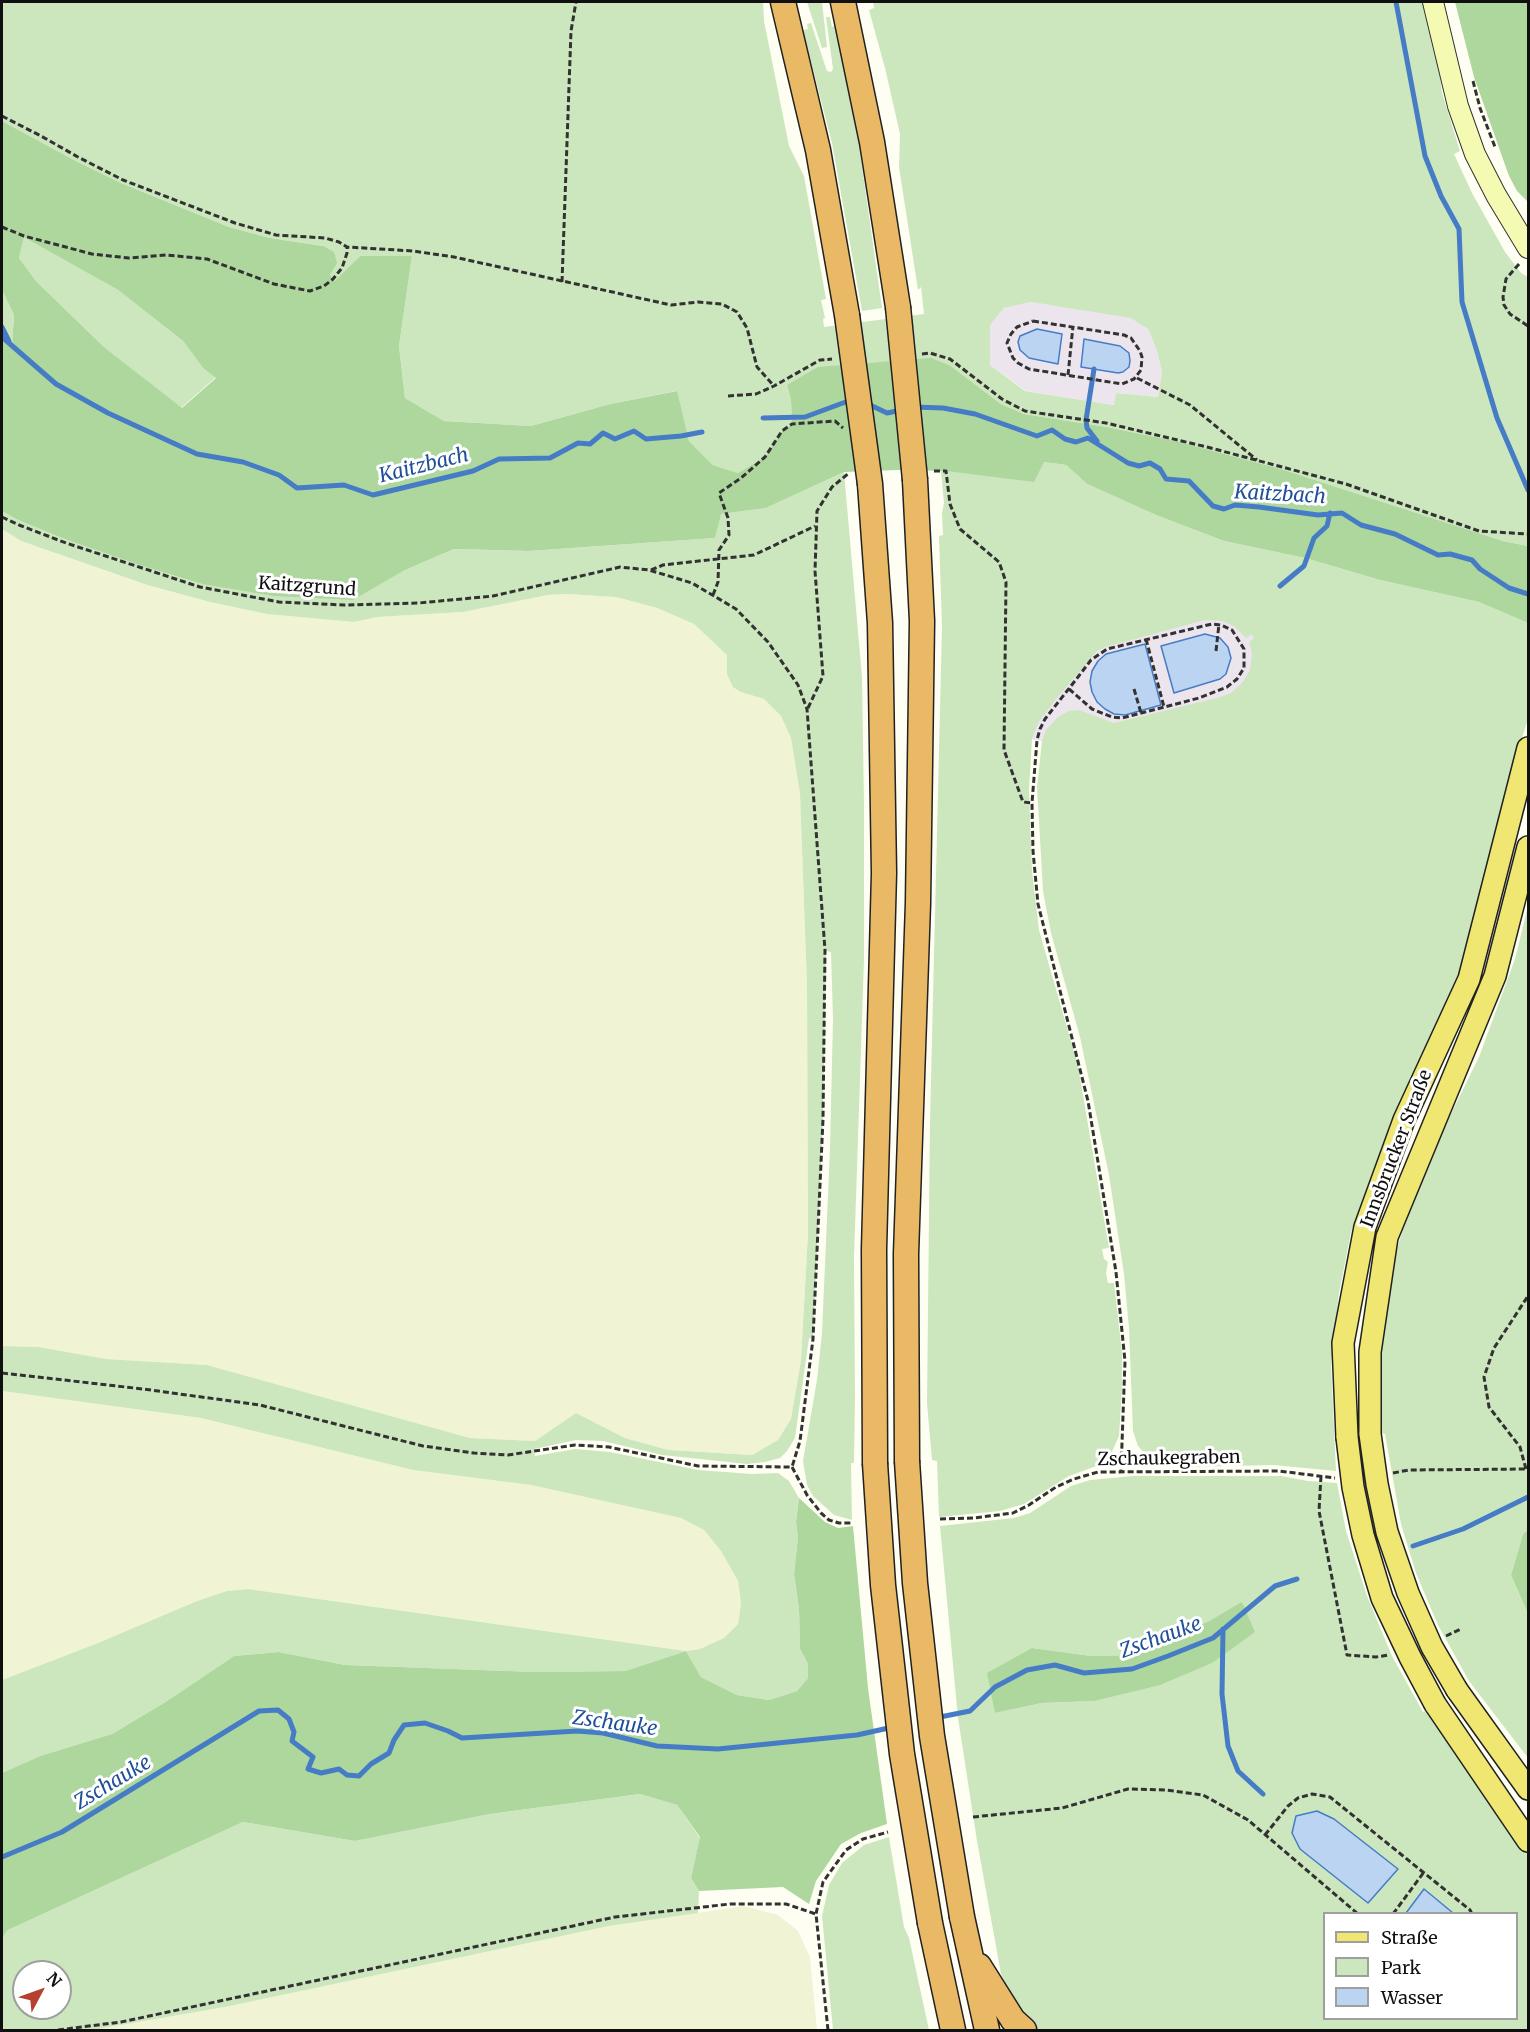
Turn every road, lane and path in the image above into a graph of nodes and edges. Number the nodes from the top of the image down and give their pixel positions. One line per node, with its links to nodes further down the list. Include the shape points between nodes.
1 (576, 2): 9 (path, via 571,31)
2 (783, 2): 21 (highway, bridge, via 818,150 848,315)
3 (843, 2): 62 (highway, bridge, via 872,142 898,307 915,480 922,621 918,903 906,1254 908,1461 915,1583 932,1736)
4 (1433, 2): 8 (main road, via 1458,106 1475,154)
5 (2, 116): 7 (path, via 123,180 235,223 276,235 326,238)
6 (2, 227): 7 (path, via 92,254 207,259 274,284 310,291 333,279 342,268)
7 (347, 247): 9 (path, via 454,257)
8 (1526, 255): 11 (path, via 1506,279 1503,297 1510,314)
9 (562, 282): 16 (path, via 671,304 722,304 737,312 747,328 757,367)
10 (1073, 326): 14 (path); 14 (path, via 1033,321 1017,327 1007,343 1018,363 1029,369); 15 (path, via 1131,338 1142,357 1142,370)
11 (1528, 326)
12 (920, 354): 19 (path, via 950,359 1002,399 1025,411 1106,423)
13 (840, 358): 16 (path, via 820,360)
14 (1068, 375): 15 (path, via 1122,384)
15 (1136, 378): 19 (path, via 1190,405)
16 (774, 386): 17 (path, via 756,394)
17 (728, 396)
18 (835, 421): 25 (path, via 792,424 782,431 765,457 719,493 729,535 719,550)
19 (1258, 461): 24 (path, via 1346,484 1479,531)
20 (946, 471): 37 (path, via 950,504 960,529 999,562 1006,582 1005,750 1023,802)
21 (861, 477): 23 (path, via 832,487 817,511); 65 (highway, bridge, via 880,623 884,873 874,1249 874,1463 902,1754 930,1923)
22 (2, 517): 26 (path, Kaitzgrund, via 66,543 200,587 279,602 419,603 493,596 620,567)
23 (815, 526): 25 (path, via 754,555); 34 (path, via 823,676)
24 (1528, 534)
25 (718, 560): 26 (path); 27 (path, via 718,582)
26 (649, 570): 27 (path, via 692,583)
27 (713, 596): 34 (path, via 736,609 768,642 798,686)
28 (1219, 624): 29 (path); 30 (path); 33 (path, via 1232,630 1244,649 1244,668 1237,679 1199,698)
29 (1146, 639): 31 (path, via 1099,653); 33 (path)
30 (1216, 651)
31 (1069, 689): 35 (path, via 1102,715 1122,718); 37 (path, via 1036,740)
32 (1134, 689): 35 (path)
33 (1164, 706): 35 (path)
34 (807, 709): 41 (path, via 825,950 823,1119 813,1339 800,1442)
35 (1141, 713)
36 (1528, 748): 56 (main road, Innsbrucker Straße, bridge, via 1469,979 1404,1120 1365,1227 1343,1343 1353,1487 1362,1535 1382,1598 1435,1704)
37 (1032, 803): 43 (path, via 1038,904 1088,1101 1116,1272 1125,1361)
38 (1528, 847): 52 (main road, Innsbrucker Straße, bridge, via 1495,976 1387,1237 1370,1353 1370,1434 1377,1484 1387,1532 1408,1593 1457,1690)
39 (1528, 1296): 42 (path, via 1494,1348 1484,1377 1489,1407 1520,1447)
40 (2, 1373): 41 (path, via 260,1405 423,1446 474,1453 508,1455 575,1445 609,1447 698,1466)
41 (792, 1467): 48 (path, via 821,1513 829,1520)
42 (1527, 1469): 44 (path, via 1409,1470)
43 (1121, 1471): 45 (path, Zschaukegraben, via 1279,1471); 47 (path, Zschaukegraben, via 1074,1479 1013,1513)
44 (1391, 1474)
45 (1321, 1476): 46 (path, Zschaukegraben); 51 (path, via 1319,1511 1347,1655)
46 (1337, 1478)
47 (940, 1519)
48 (852, 1523)
49 (1461, 1629): 50 (path)
50 (1445, 1636)
51 (1391, 1654)
52 (1528, 1789)
53 (973, 1817): 55 (path, via 1062,1808 1128,1789 1167,1790 1203,1795 1248,1820)
54 (888, 1832): 61 (path, via 863,1839 846,1850 823,1882)
55 (1265, 1835): 57 (path, via 1298,1798 1312,1794 1330,1797); 58 (path)
56 (1528, 1841)
57 (1424, 1872): 59 (path); 60 (path)
58 (1356, 1912)
59 (1394, 1912)
60 (1471, 1912)
61 (816, 1914): 63 (path, via 786,1904 730,1904 615,1917 133,2019); 64 (path)
62 (970, 1952): 66 (highway); 67 (highway)
63 (58, 2031)
64 (828, 2031)
65 (953, 2031)
66 (987, 2031)
67 (1024, 2031)

